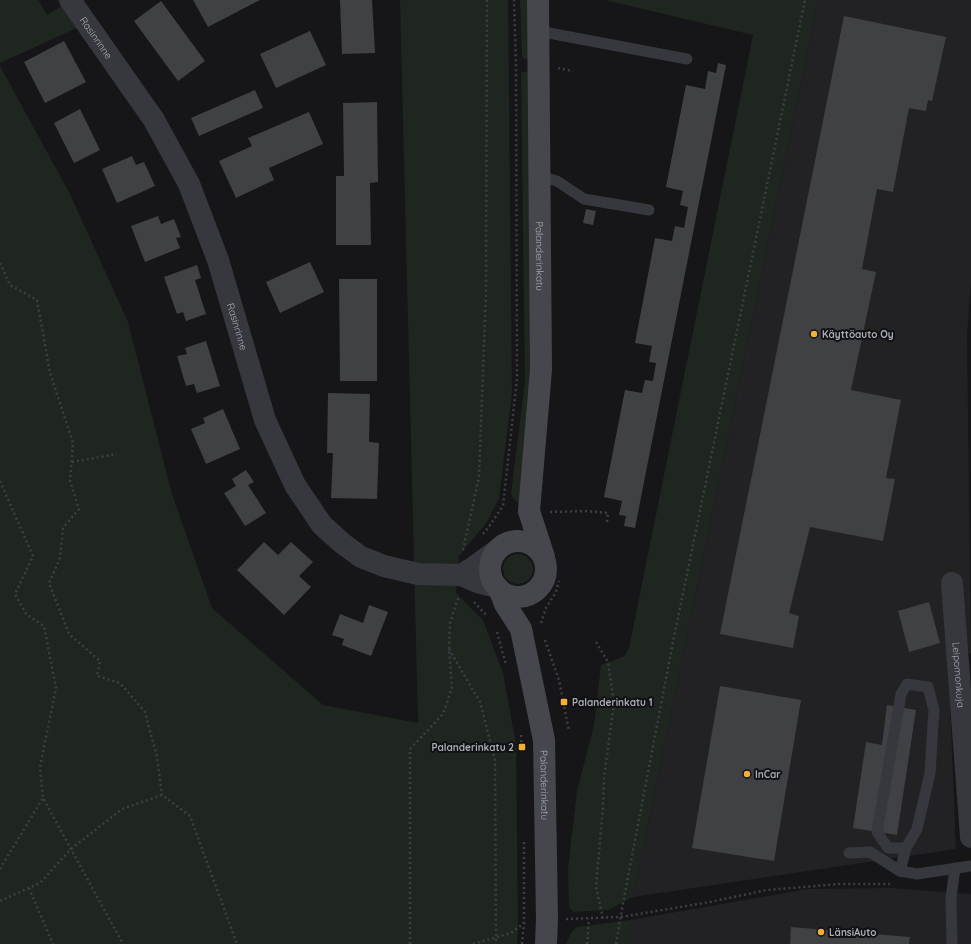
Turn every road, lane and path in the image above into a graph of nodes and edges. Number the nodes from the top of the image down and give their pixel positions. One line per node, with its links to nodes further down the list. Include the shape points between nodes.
1 (70, 0): 19 (street, Rasinrinne, via 154,120 189,184 218,260 265,420 295,484 322,525 361,557 384,566)
2 (487, 0): 17 (path, via 486,292 479,477)
3 (538, 0): 5 (street, Palanderinkatu)
4 (806, 0): 41 (path, via 673,642)
5 (538, 31): 6 (lane); 7 (street, Palanderinkatu)
6 (687, 59)
7 (538, 176): 8 (lane, via 557,181 584,199); 14 (street, Palanderinkatu, via 540,370)
8 (649, 210)
9 (0, 263): 11 (path, via 10,286 37,300 50,373 73,443)
10 (117, 454): 11 (path)
11 (72, 462): 28 (path, via 70,481 79,510 63,528 60,558 49,583 69,634 100,661 97,676 120,683 145,712 158,757)
12 (0, 481): 29 (path, via 33,556 15,594 26,614 44,626 56,688 40,767)
13 (503, 506): 14 (path)
14 (529, 511): 15 (path, via 608,513); 16 (street, Palanderinkatu); 18 (street, Palanderinkatu)
15 (607, 522)
16 (500, 547): 18 (street, via 513,541 531,543); 19 (street, via 474,567); 22 (street, via 490,565 492,581)
17 (463, 552)
18 (544, 557): 21 (street, via 546,566)
19 (461, 582): 22 (street, Rasinrinne, via 477,582); 26 (path, via 450,622)
20 (952, 583): 30 (street, Leipomonkuja)
21 (542, 584): 22 (street, via 535,591 518,597); 23 (street)
22 (498, 589): 23 (street, Palanderinkatu)
23 (521, 629): 42 (street, Palanderinkatu, via 544,740)
24 (545, 638): 27 (path, via 559,680)
25 (596, 642): 43 (path, via 608,662 614,703 604,778 596,887)
26 (449, 648): 45 (path, via 480,702 495,760); 49 (path, via 452,688 443,714 410,750)
27 (569, 731)
28 (162, 795): 32 (path, via 122,809); 48 (path, via 190,816)
29 (43, 798): 32 (path); 36 (path)
30 (971, 838)
31 (906, 848): 31 (lane, via 917,829 930,773 934,710 928,687 907,684 901,694 877,832 888,848); 37 (lane)
32 (71, 849): 39 (path, via 40,883); 47 (path)
33 (849, 853): 37 (lane, via 870,852)
34 (971, 866): 35 (lane)
35 (955, 868): 37 (lane, via 916,874); 55 (lane, via 951,898)
36 (0, 869)
37 (900, 871)
38 (900, 885): 41 (path, via 839,884 767,890)
39 (29, 888): 40 (path); 46 (path)
40 (0, 901)
41 (620, 917): 43 (path); 54 (path)
42 (547, 918): 44 (path); 45 (path, via 524,923 511,933); 52 (street, Palanderinkatu)
43 (603, 918): 44 (path)
44 (589, 919): 53 (path)
45 (496, 938): 50 (path); 51 (path)
46 (53, 944)
47 (123, 944)
48 (237, 944)
49 (410, 944)
50 (473, 944)
51 (496, 944)
52 (546, 944)
53 (587, 944)
54 (616, 944)
55 (952, 944)

